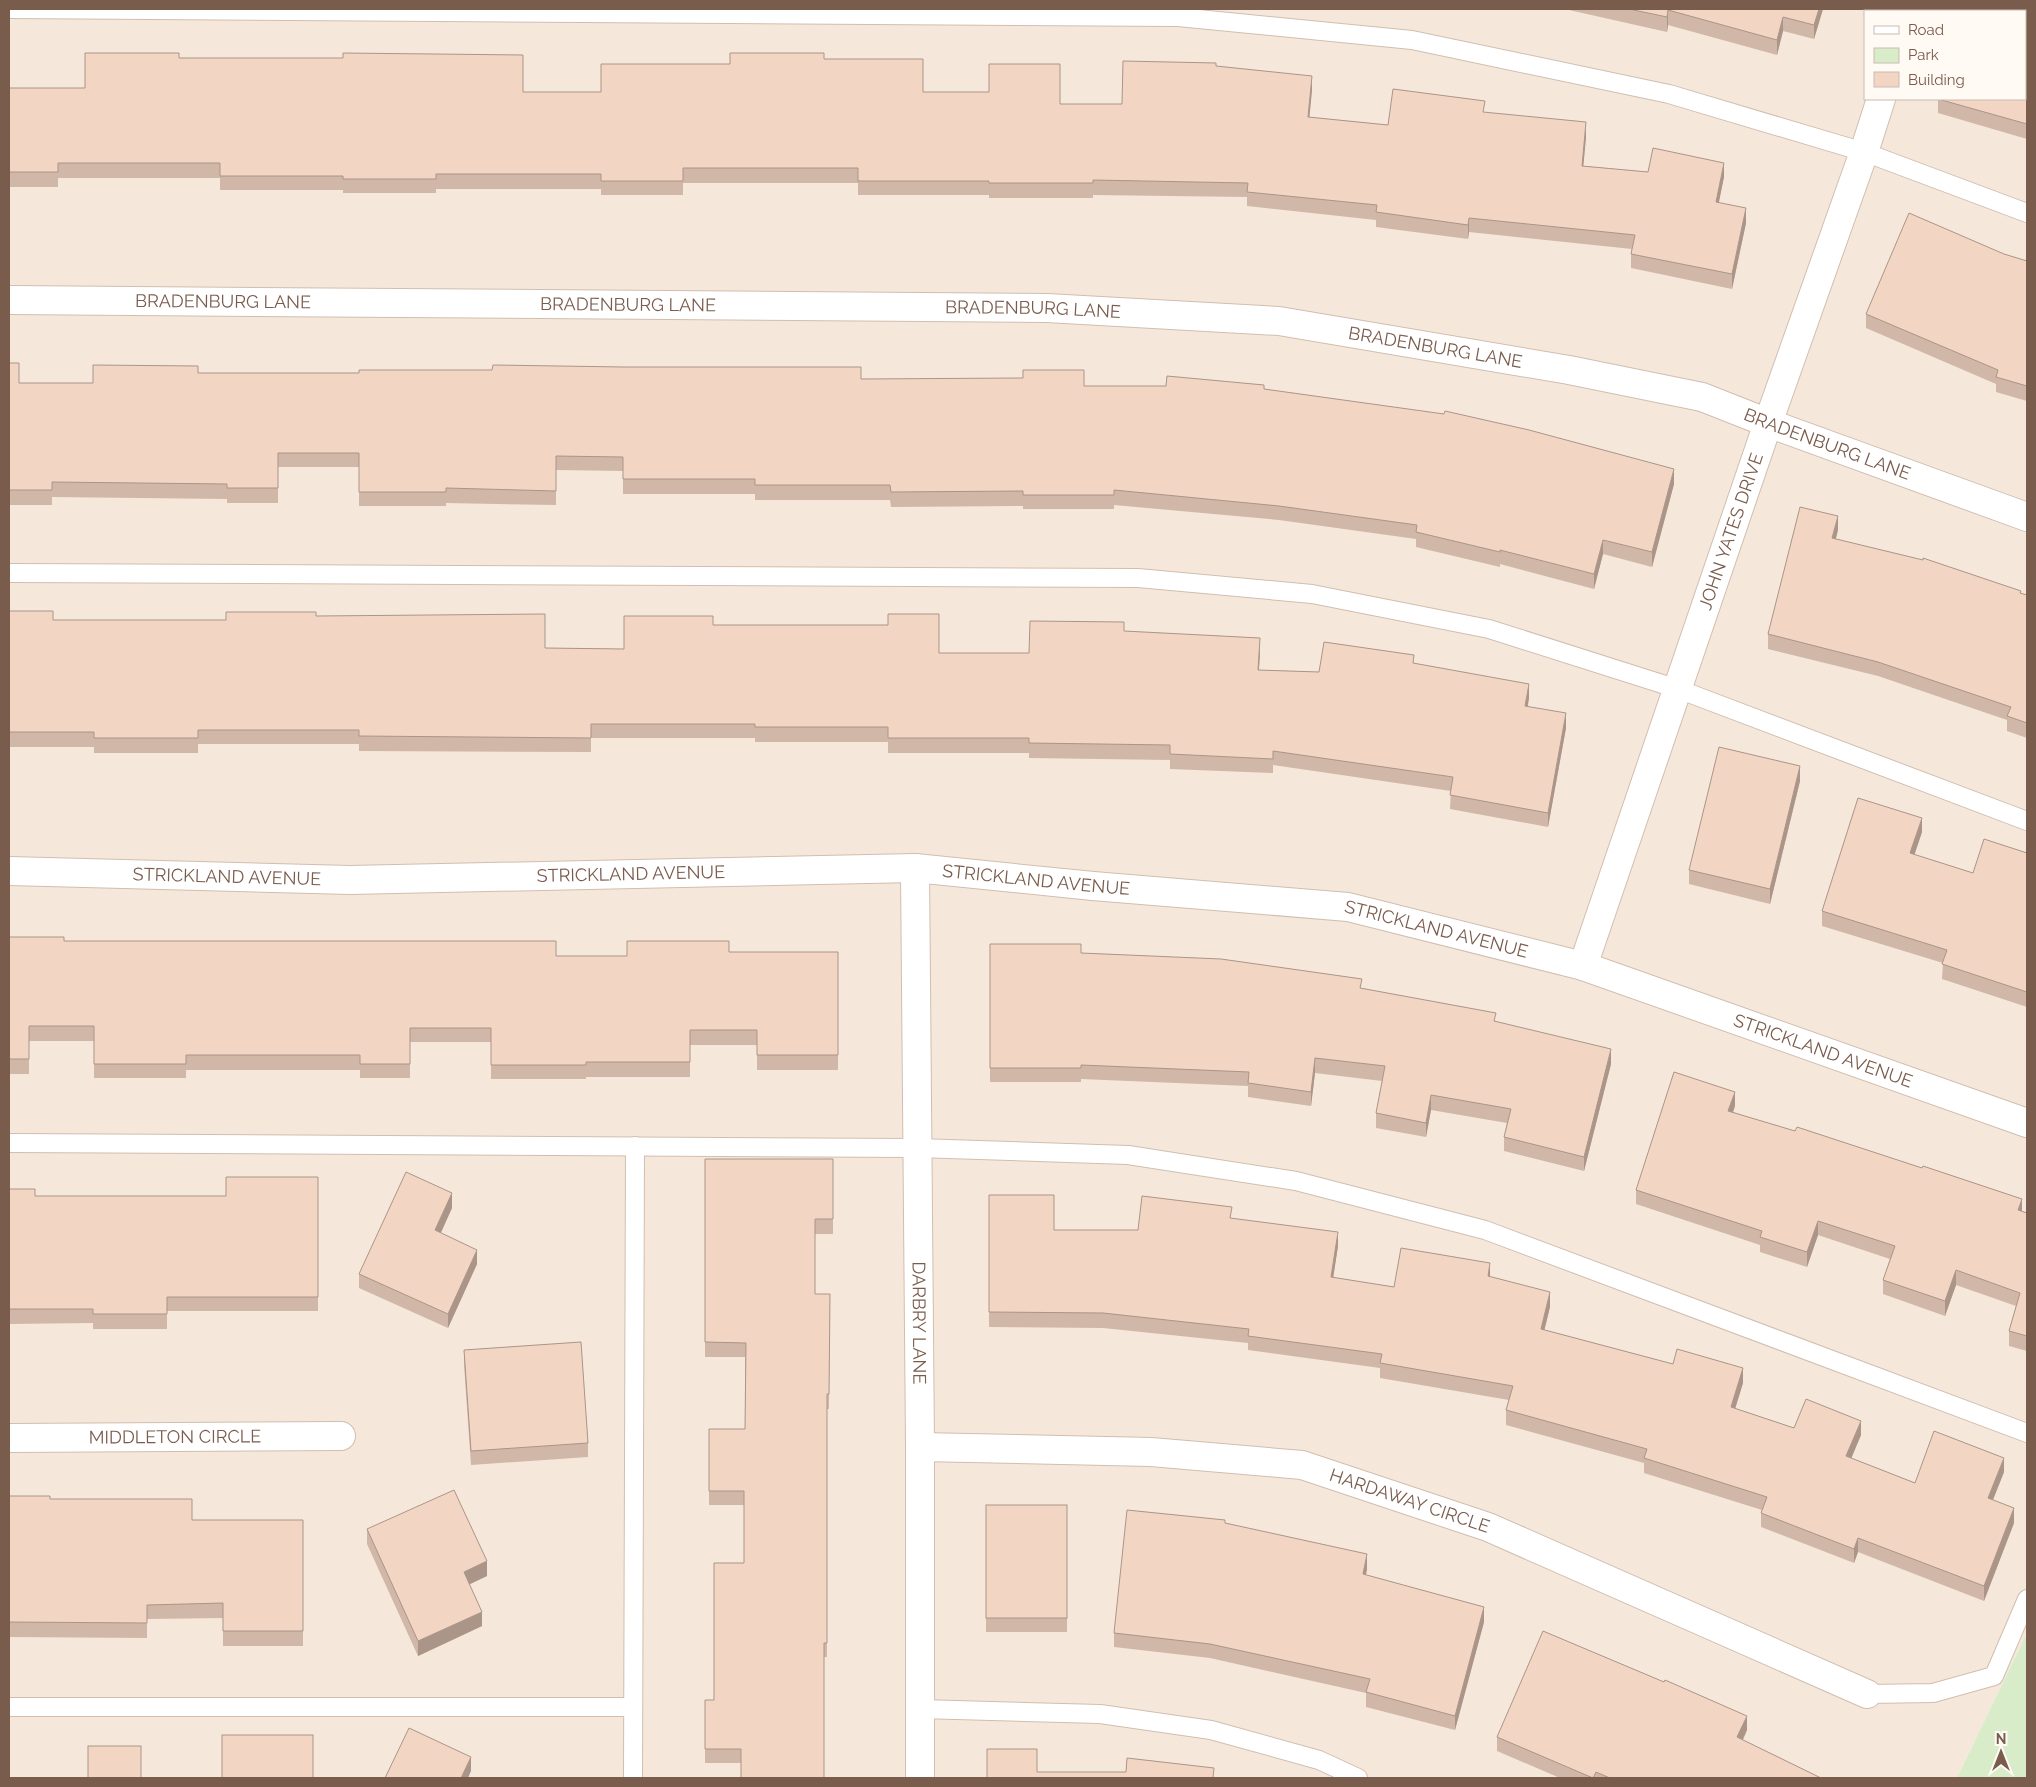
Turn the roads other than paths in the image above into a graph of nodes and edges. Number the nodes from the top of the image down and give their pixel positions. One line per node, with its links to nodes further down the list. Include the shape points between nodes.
1 (9, 9): 3 (lane, via 1178,17 1412,40 1669,94)
2 (1880, 100): 3 (street, JOHN YATES DRIVE)
3 (1864, 152): 4 (lane); 6 (street, JOHN YATES DRIVE)
4 (2027, 213)
5 (9, 300): 6 (street, BRADENBURG LANE, via 1047,308 1279,321 1569,370 1693,395)
6 (1768, 423): 7 (street, BRADENBURG LANE); 9 (street, JOHN YATES DRIVE)
7 (2027, 517)
8 (9, 572): 9 (lane, via 1138,578 1312,594 1489,629)
9 (1678, 689): 10 (lane); 13 (street, JOHN YATES DRIVE)
10 (2027, 821)
11 (915, 868): 12 (street, STRICKLAND AVENUE, via 350,880); 13 (street, STRICKLAND AVENUE, via 1348,907); 17 (street, DARBRY LANE)
12 (9, 871)
13 (1583, 966): 14 (street, STRICKLAND AVENUE)
14 (2027, 1123)
15 (9, 1143): 16 (lane)
16 (635, 1146): 17 (lane); 25 (lane)
17 (917, 1148): 18 (lane, via 1128,1155 1296,1181 1485,1230); 21 (street, DARBRY LANE)
18 (2027, 1433)
19 (341, 1436): 20 (street, MIDDLETON CIRCLE)
20 (9, 1438)
21 (920, 1447): 23 (street, HARDAWAY CIRCLE, via 1151,1452 1302,1465 1488,1528); 26 (street, DARBRY LANE)
22 (2027, 1599): 23 (lane, via 1994,1676 1933,1693)
23 (1867, 1694)
24 (9, 1707): 25 (lane)
25 (633, 1707): 27 (lane)
26 (920, 1709): 28 (street, DARBRY LANE); 29 (lane, via 1100,1714 1211,1730 1319,1760)
27 (633, 1778)
28 (920, 1778)
29 (1358, 1778)

